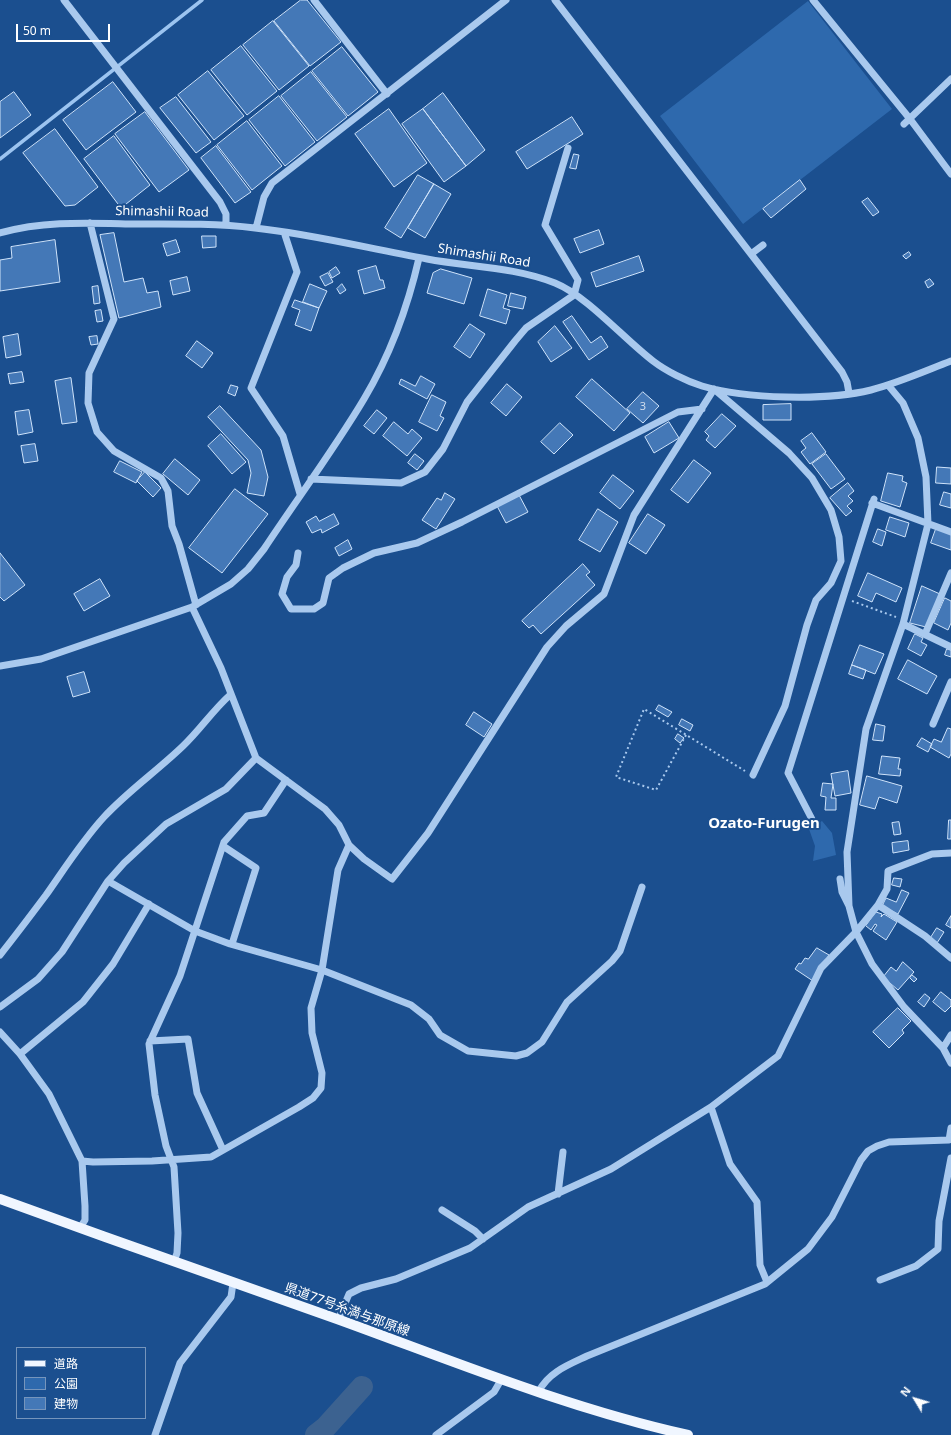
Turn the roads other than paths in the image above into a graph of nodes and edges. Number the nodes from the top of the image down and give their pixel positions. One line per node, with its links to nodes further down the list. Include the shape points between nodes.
1 (64, 0): 12 (street, via 220,202 226,214)
2 (314, 0): 7 (street)
3 (506, 0): 7 (street)
4 (555, 0): 17 (street)
5 (813, 0): 8 (street)
6 (951, 79): 8 (street)
7 (387, 94): 13 (street, via 272,183 264,197)
8 (907, 122): 10 (street)
9 (568, 148): 19 (street, via 545,225 578,280)
10 (951, 174)
11 (90, 223): 12 (street, Shimashii Road); 15 (street, Shimashii Road, via 40,224); 33 (street, via 114,319 89,373 88,403 97,432 114,451 161,478 168,491 172,526)
12 (226, 225): 13 (street, Shimashii Road)
13 (256, 228): 14 (street, Shimashii Road)
14 (284, 232): 18 (street, Shimashii Road); 26 (street, via 298,272 251,388 283,436)
15 (0, 233)
16 (763, 245): 17 (street)
17 (752, 254): 23 (street, via 842,372)
18 (419, 258): 19 (street, Shimashii Road, via 485,266 532,276 559,285); 25 (street, via 402,315 385,358 364,398)
19 (574, 295): 22 (street, Shimashii Road, via 655,362 699,385); 25 (street, via 526,328 515,341 467,402 443,450 425,472 401,482)
20 (951, 361): 21 (street, Shimashii Road)
21 (888, 384): 23 (street, Shimashii Road); 27 (street, via 903,403 918,438 926,476)
22 (714, 389): 23 (street, Shimashii Road, via 792,397); 24 (street); 30 (street, via 789,454 812,478 831,510 839,537 841,560)
23 (849, 393)
24 (702, 409): 29 (street, via 678,412 462,522 417,542 374,553 343,568 328,578 322,603 314,609 291,610 282,594 287,577 296,565); 45 (street, via 634,515 604,594 566,626 547,647 428,833 392,879)
25 (311, 479): 26 (street)
26 (300, 494): 33 (street, via 248,569 231,584)
27 (928, 524): 28 (street); 32 (street, via 873,501); 34 (street)
28 (951, 532)
29 (298, 553)
30 (838, 568): 32 (street); 42 (street, via 831,583 816,600 785,706)
31 (951, 573): 35 (street)
32 (849, 577): 44 (street, via 788,773)
33 (194, 606): 37 (street, via 41,659); 39 (street)
34 (903, 622): 35 (street); 53 (street, via 866,729 847,852)
35 (925, 634): 36 (street)
36 (951, 647)
37 (0, 666)
38 (951, 682): 40 (street)
39 (230, 696): 41 (street); 57 (street, via 184,745 104,817 70,858 46,895)
40 (933, 724)
41 (256, 758): 43 (street); 49 (street, via 226,788 166,824)
42 (753, 775)
43 (286, 780): 45 (street, via 325,809 339,825); 46 (street, via 264,813 247,816)
44 (815, 825)
45 (349, 845): 59 (street, via 338,870)
46 (223, 846): 54 (street); 56 (street, via 256,868)
47 (951, 853): 52 (street, via 932,854 888,871 887,889)
48 (840, 879): 53 (street, via 842,892)
49 (108, 880): 51 (street); 60 (street, via 62,952 38,979)
50 (642, 887): 59 (street, via 620,951 612,962 567,1002 542,1042 527,1053 516,1056 468,1051 440,1035 429,1019 411,1005)
51 (149, 904): 54 (street); 65 (street, via 113,964 83,1002)
52 (878, 905): 55 (street); 58 (street, via 925,936)
53 (849, 906): 55 (street)
54 (195, 931): 56 (street); 63 (street, via 180,976)
55 (856, 932): 64 (street, via 885,983); 67 (street, via 821,968 778,1056)
56 (232, 944): 59 (street)
57 (0, 955)
58 (951, 958)
59 (322, 970): 70 (street, via 312,1008 312,1033 322,1073 321,1088 313,1098 299,1107)
60 (0, 1007)
61 (0, 1032): 65 (street)
62 (951, 1035): 64 (street)
63 (150, 1041): 70 (street, via 188,1039 197,1093); 73 (street, via 155,1095)
64 (943, 1048): 66 (street)
65 (20, 1054): 74 (street, via 49,1094)
66 (951, 1062)
67 (711, 1107): 75 (street, via 611,1169); 82 (street, via 730,1164 757,1202 760,1265)
68 (951, 1128): 69 (street)
69 (950, 1141): 82 (street, via 889,1142 868,1151 854,1170 832,1216 808,1249)
70 (223, 1150): 73 (street, via 212,1157)
71 (563, 1152): 75 (street)
72 (951, 1158): 81 (street, via 939,1221 938,1249 916,1266)
73 (170, 1159): 74 (street); 80 (street, via 174,1166 178,1233)
74 (82, 1161): 78 (street, via 85,1220)
75 (558, 1194): 79 (street, via 528,1207)
76 (0, 1199): 78 (main road, 県道77号糸満与那原線)
77 (442, 1210): 79 (street)
78 (80, 1228): 80 (main road, 県道77号糸満与那原線)
79 (483, 1239): 84 (street, via 470,1248 350,1294)
80 (174, 1262): 83 (main road, 県道77号糸満与那原線)
81 (880, 1280)
82 (767, 1282): 86 (street, via 559,1369 544,1382)
83 (233, 1283): 84 (main road, 県道77号糸満与那原線); 87 (street, via 231,1297 180,1363)
84 (338, 1320): 85 (main road, 県道77号糸満与那原線)
85 (502, 1380): 86 (main road, 県道77号糸満与那原線); 88 (street, via 494,1392)
86 (539, 1391): 89 (main road, 県道77号糸満与那原線)
87 (155, 1435)
88 (436, 1435)
89 (688, 1435)

